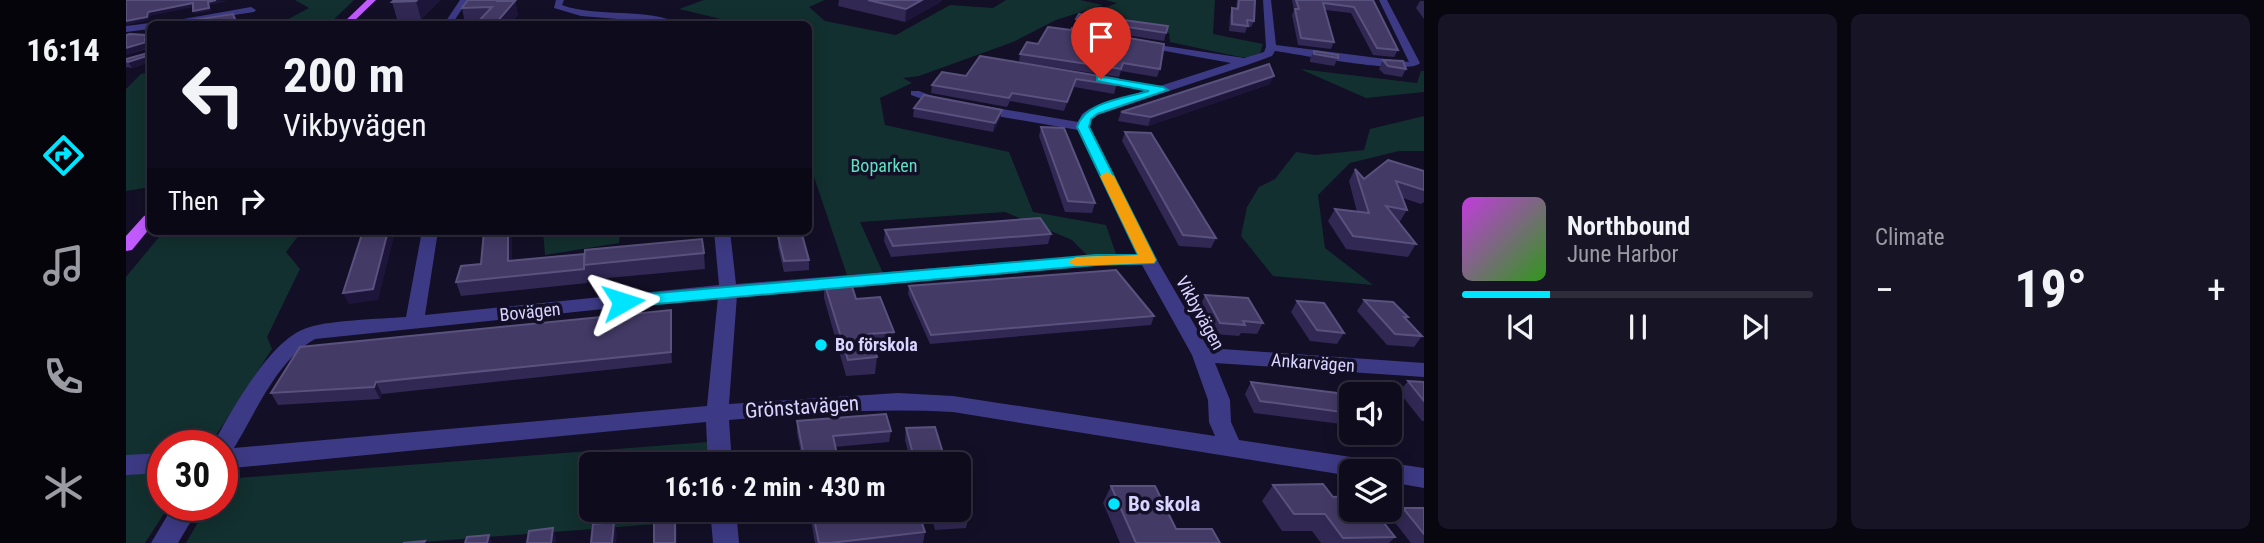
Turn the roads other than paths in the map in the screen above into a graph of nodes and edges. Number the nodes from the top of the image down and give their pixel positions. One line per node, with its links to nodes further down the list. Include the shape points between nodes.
1 (372, 0): 10 (main road)
2 (464, 0): 11 (street)
3 (561, 0): 12 (street, via 557,6 571,12)
4 (1267, 0): 16 (street)
5 (1383, 0): 16 (street, via 1413,65)
6 (235, 1): 7 (street)
7 (247, 11): 8 (street); 9 (street)
8 (180, 21)
9 (237, 21)
10 (349, 21)
11 (450, 21)
12 (659, 21)
13 (147, 26): 14 (street)
14 (126, 29)
15 (1129, 41): 17 (street)
16 (1271, 47): 17 (street, via 1268,54)
17 (1247, 62): 19 (street)
18 (1083, 76): 19 (street)
19 (1163, 90): 23 (street, via 1093,112)
20 (915, 93): 21 (street)
21 (958, 105)
22 (971, 107): 23 (street)
23 (1083, 127): 28 (street, Vikbyvägen)
24 (147, 222): 27 (main road)
25 (429, 235): 30 (street)
26 (722, 235): 29 (street)
27 (126, 246)
28 (1148, 260): 29 (street, Bovägen, via 1096,260); 31 (street, Vikbyvägen)
29 (728, 290): 30 (street, Bovägen); 33 (street)
30 (414, 324): 34 (street, Bovägen, via 302,336 276,364)
31 (1202, 355): 32 (street, Ankarvägen); 35 (street, Vikbyvägen)
32 (1424, 370)
33 (717, 413): 35 (street, Grönstavägen, via 835,403 953,404); 36 (street); 37 (street, Grönstavägen)
34 (234, 430)
35 (1231, 448): 40 (street, Grönstavägen)
36 (719, 452)
37 (238, 457)
38 (147, 464): 39 (street)
39 (126, 465)
40 (1339, 465)
41 (1402, 474): 42 (street)
42 (1424, 478)
43 (178, 521): 45 (street)
44 (724, 522): 46 (street)
45 (164, 543)
46 (726, 543)

